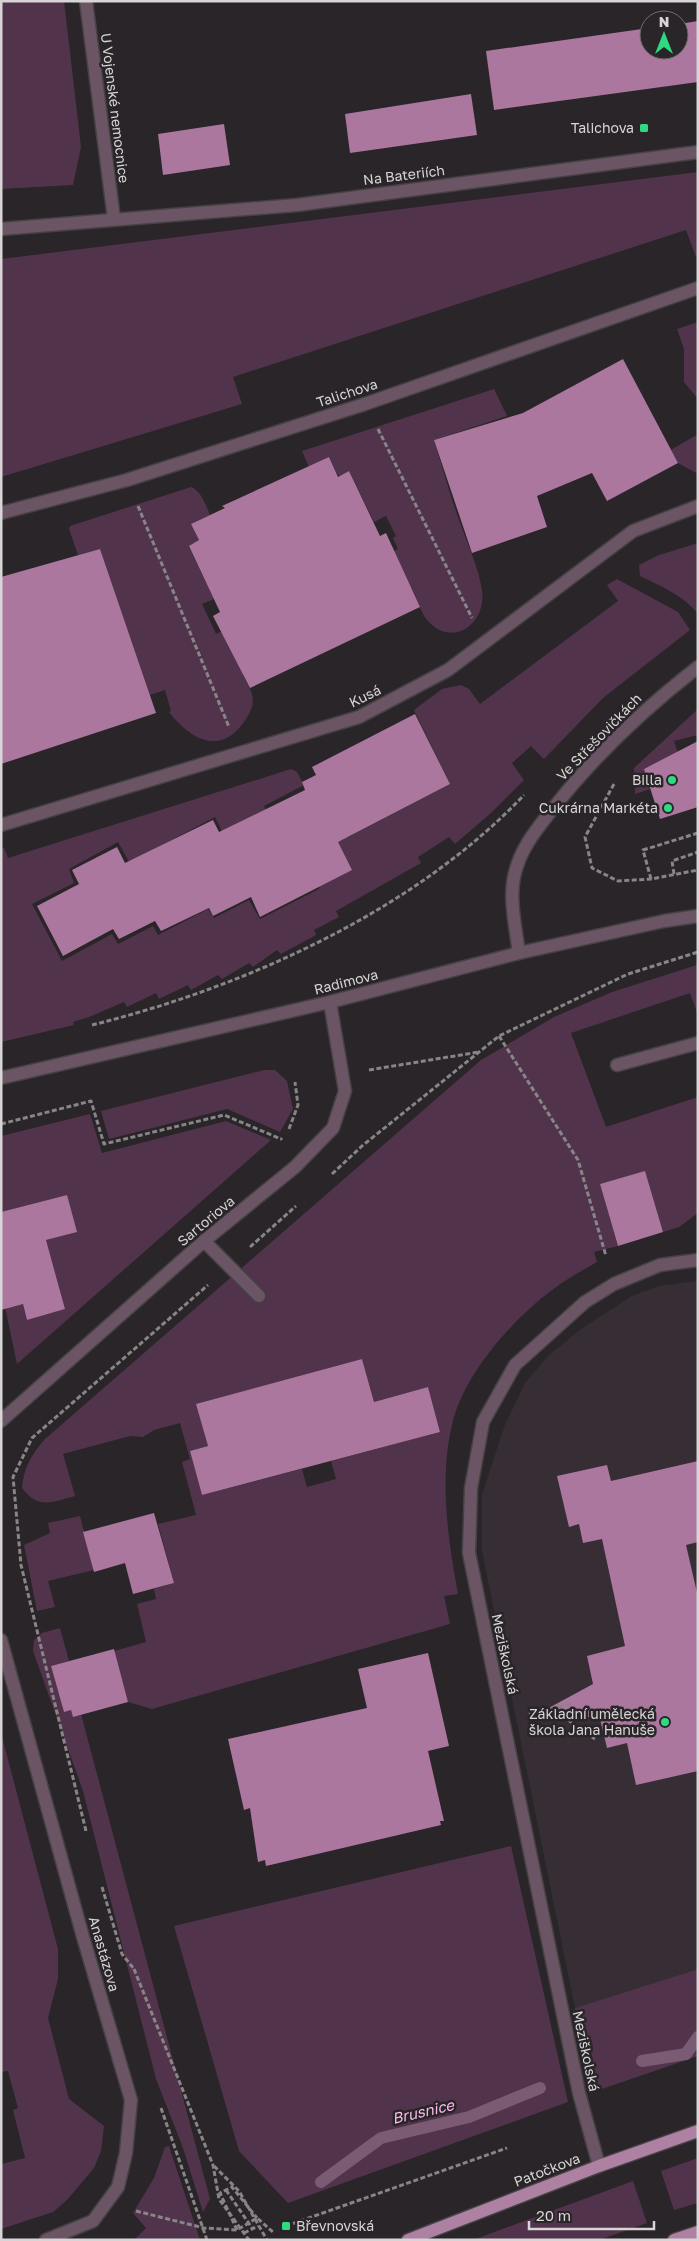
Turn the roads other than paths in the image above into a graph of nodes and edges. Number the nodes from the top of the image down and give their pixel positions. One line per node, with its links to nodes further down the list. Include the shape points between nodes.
1 (86, 1): 3 (street, U Vojenské nemocnice)
2 (698, 152): 3 (street, Na Bateriích, via 297,204)
3 (114, 219): 4 (street)
4 (1, 229)
5 (698, 288): 7 (street, Talichova, via 365,404 127,480)
6 (698, 506): 9 (street, Kusá, via 633,530 448,670 359,717)
7 (1, 513)
8 (698, 666): 11 (street, Ve Střešovičkách, via 660,697 578,777 527,842 514,877)
9 (1, 825)
10 (698, 916): 11 (street, Radimova)
11 (518, 953): 12 (street, Radimova)
12 (330, 1002): 15 (street, Radimova); 16 (street, Sartoriova, via 345,1091 333,1128 294,1166)
13 (698, 1043): 14 (street)
14 (617, 1065)
15 (1, 1078)
16 (204, 1241): 18 (street); 19 (street, Sartoriova)
17 (698, 1260): 22 (street, Meziškolská, via 660,1265 614,1284 585,1302 514,1365 483,1422 471,1488 469,1553 579,2093)
18 (259, 1296)
19 (1, 1421)
20 (1, 1640): 24 (street, Anastázova, via 131,2100 126,2153 118,2188 93,2222)
21 (698, 2131): 22 (main road, Patočkova)
22 (599, 2166): 25 (main road, Patočkova)
23 (698, 2232): 26 (main road)
24 (46, 2240)
25 (408, 2240)
26 (674, 2240)

